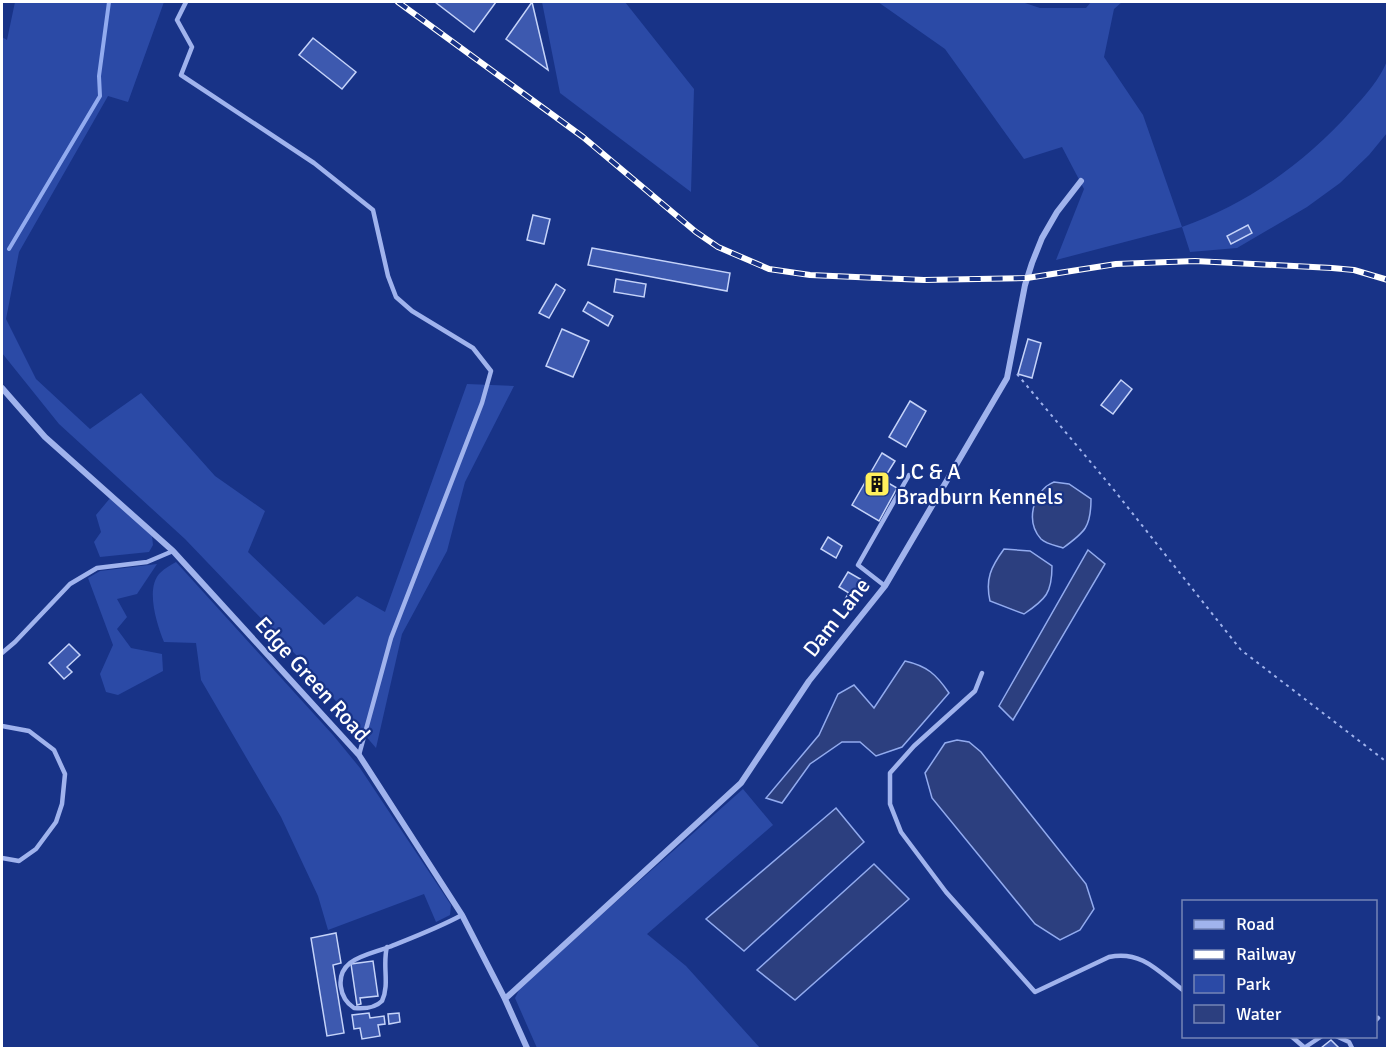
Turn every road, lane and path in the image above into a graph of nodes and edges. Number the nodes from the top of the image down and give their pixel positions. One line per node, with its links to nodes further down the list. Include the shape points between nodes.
1 (186, 2): 11 (lane, via 177,20 192,47 181,75 314,162 373,210 396,297 473,348 491,371 391,638)
2 (1081, 181): 3 (street, Dam Lane, via 1057,212 1032,263)
3 (1010, 367): 7 (street, Dam Lane); 12 (path, via 1241,650)
4 (2, 388): 6 (street, Edge Green Road, via 45,436)
5 (909, 475): 7 (lane, via 858,565)
6 (173, 551): 8 (lane, via 147,562 97,568 70,584); 11 (street, Edge Green Road)
7 (885, 586): 17 (street, Dam Lane, via 809,681 741,783)
8 (2, 652)
9 (982, 673): 16 (lane, via 975,691 890,773 890,804 901,832 946,892 1035,992 1121,954 1143,960)
10 (2, 726): 13 (lane, via 29,731 54,750 65,774 56,822 36,849 19,861)
11 (359, 755): 14 (street, Edge Green Road)
12 (1388, 763)
13 (2, 858)
14 (462, 915): 15 (lane); 17 (street, Edge Green Road)
15 (387, 947): 15 (lane, via 356,959 343,971 343,994 354,1008 368,1008 382,1001)
16 (1182, 989)
17 (505, 999): 22 (street, Edge Green Road)
18 (1319, 1038): 23 (lane)
19 (1340, 1038): 21 (lane)
20 (1354, 1038): 21 (lane)
21 (1349, 1042): 24 (lane)
22 (527, 1048)
23 (1304, 1048)
24 (1352, 1048)

